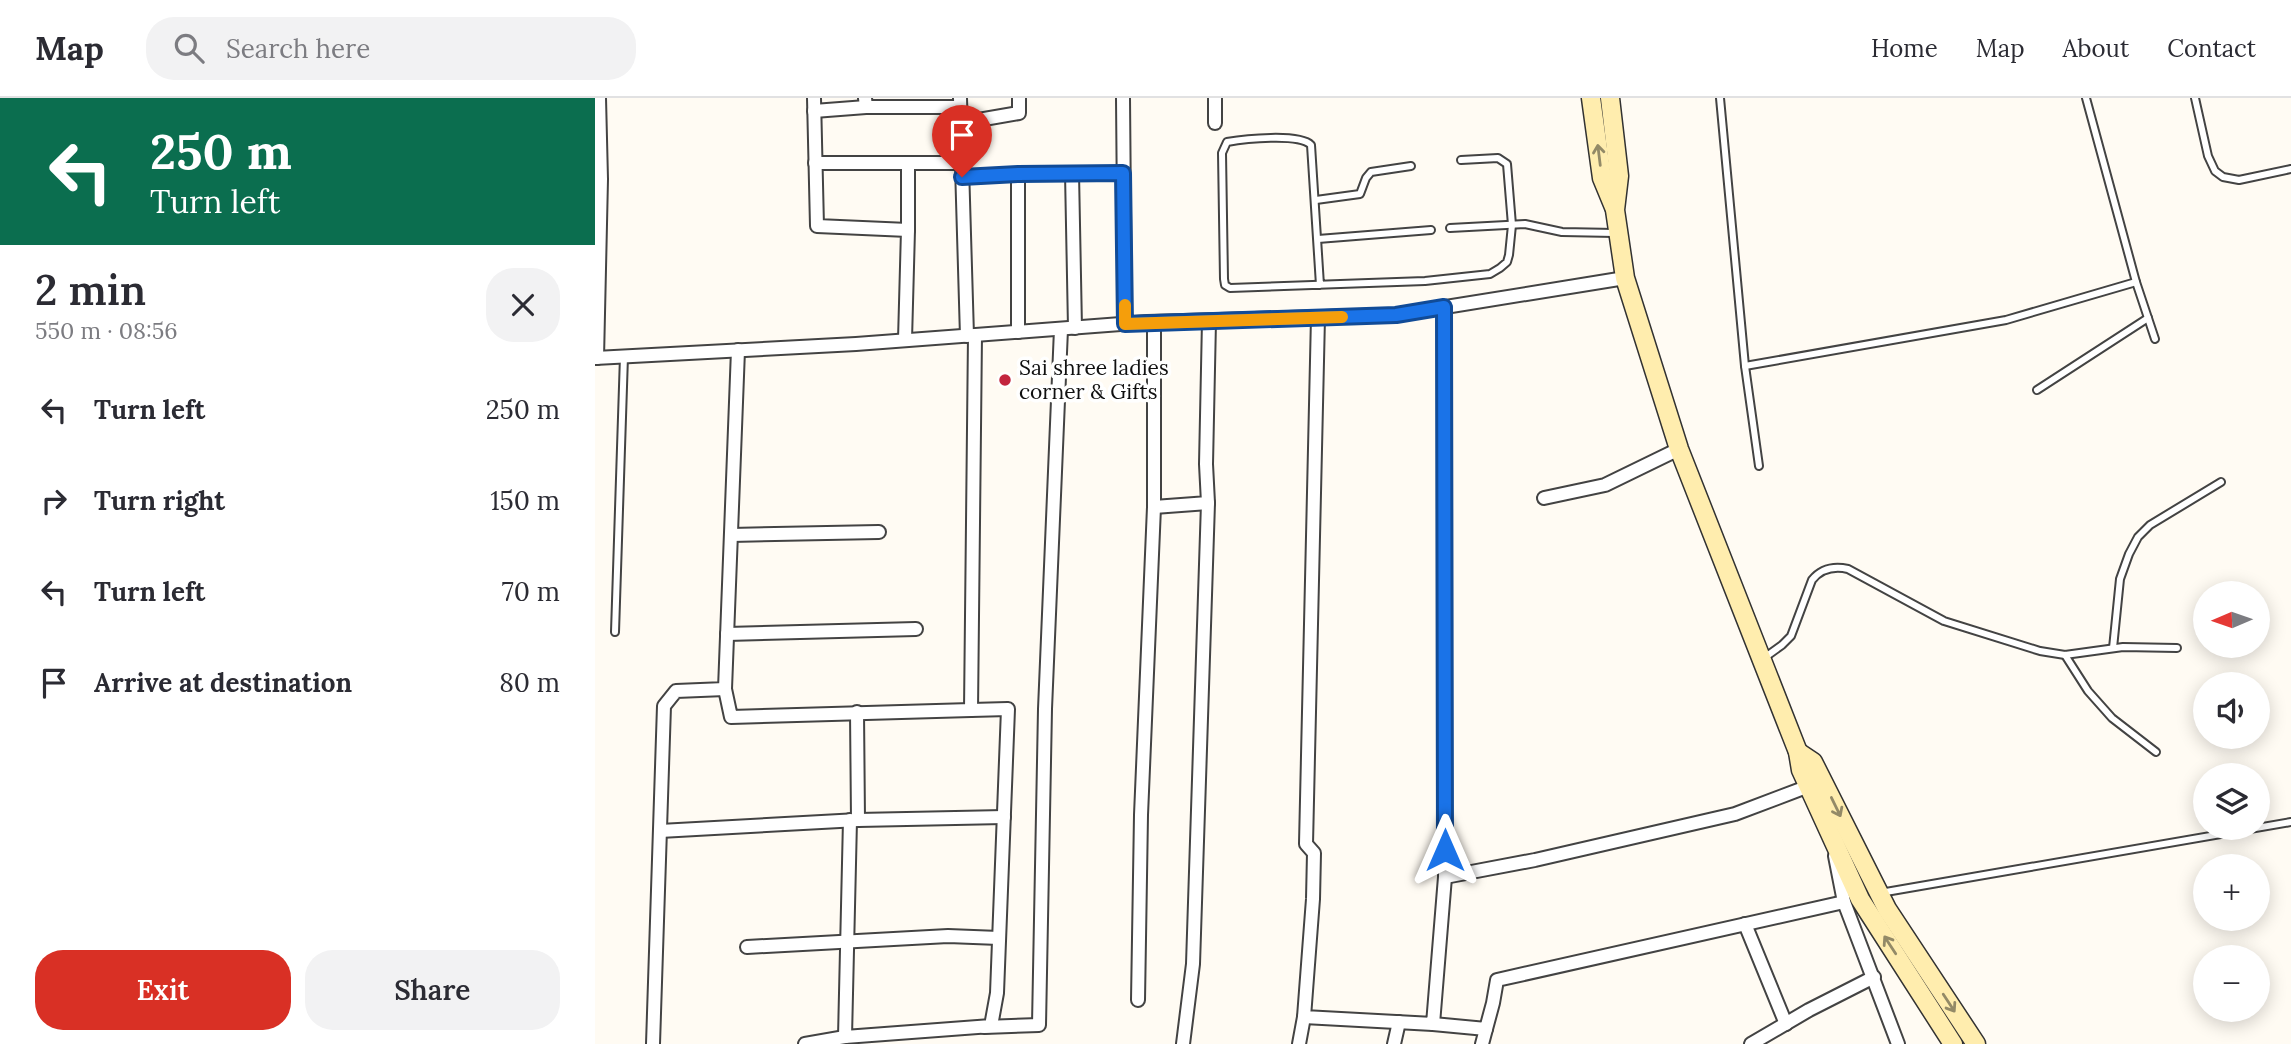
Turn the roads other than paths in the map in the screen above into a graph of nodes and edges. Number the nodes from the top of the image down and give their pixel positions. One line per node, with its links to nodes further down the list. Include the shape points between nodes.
1 (599, 98): 27 (street)
2 (1019, 98): 13 (street, via 1019,113)
3 (1123, 98): 22 (street)
4 (1215, 98): 14 (street)
5 (1591, 98): 26 (street, one-way to 5, via 1602,178)
6 (1610, 98): 26 (street, via 1619,176)
7 (1720, 98): 51 (lane)
8 (2086, 98): 35 (lane)
9 (2195, 98): 20 (lane, via 2209,156 2223,177 2239,180)
10 (865, 103): 11 (street); 12 (street)
11 (960, 103): 13 (street)
12 (814, 104): 16 (street)
13 (961, 123): 18 (street)
14 (1215, 123)
15 (1461, 160): 28 (lane, via 1498,158 1507,164)
16 (815, 163): 17 (street); 30 (street, via 817,226)
17 (908, 163): 18 (street); 30 (street)
18 (962, 163): 24 (street)
19 (1411, 166): 25 (lane, via 1371,172 1360,194)
20 (2291, 169)
21 (1072, 173): 22 (street); 23 (street); 43 (street)
22 (1123, 173): 42 (street)
23 (1018, 174): 24 (street); 44 (street)
24 (962, 177): 45 (street)
25 (1316, 200): 33 (lane); 36 (lane, via 1308,141 1234,141 1223,147 1225,285 1238,289)
26 (1615, 211): 32 (street)
27 (598, 217): 50 (street)
28 (1512, 225): 29 (lane); 32 (lane); 36 (lane, via 1507,262 1490,274)
29 (1450, 228)
30 (908, 230): 47 (street)
31 (1431, 230): 33 (lane)
32 (1618, 233): 34 (street)
33 (1318, 239): 36 (lane)
34 (1625, 278): 37 (street); 53 (street)
35 (2136, 282): 39 (lane); 51 (lane, via 2006,320)
36 (1320, 285)
37 (1444, 307): 38 (street, via 1396,315); 79 (street)
38 (1318, 317): 40 (street); 88 (street, via 1305,845 1314,853)
39 (2148, 318): 46 (lane); 52 (lane)
40 (1209, 321): 41 (street); 57 (street)
41 (1154, 322): 42 (street); 58 (street)
42 (1125, 324): 43 (street)
43 (1068, 328): 44 (street); 92 (street, via 1045,709 1039,1025)
44 (1018, 332): 45 (street)
45 (971, 336): 47 (street); 69 (street)
46 (2155, 339)
47 (905, 340): 48 (street)
48 (738, 351): 49 (street); 60 (street)
49 (624, 356): 50 (street); 62 (lane)
50 (596, 358)
51 (1745, 366): 54 (lane)
52 (2037, 390)
53 (1679, 449): 56 (street, via 1605,485); 67 (street)
54 (1759, 466)
55 (2221, 482): 64 (lane, via 2138,537 2120,579)
56 (1544, 498)
57 (1208, 503): 58 (street); 100 (street, via 1193,964)
58 (1154, 507): 87 (street)
59 (879, 532): 60 (street)
60 (731, 535): 63 (street)
61 (916, 629): 63 (street)
62 (615, 632)
63 (727, 634): 68 (street)
64 (2113, 648): 65 (lane); 66 (lane)
65 (2177, 648)
66 (2065, 656): 67 (lane, via 1944,621 1839,567 1818,573 1812,580 1791,636); 72 (lane, via 2112,718)
67 (1762, 659): 71 (street)
68 (725, 689): 70 (street, via 731,717); 77 (street, via 676,691 664,706)
69 (971, 710): 70 (street); 74 (street, via 1008,709)
70 (857, 712): 75 (street)
71 (1798, 752): 73 (street); 80 (street, one-way to 80, via 1814,762)
72 (2156, 752)
73 (1809, 786): 78 (street); 79 (street, via 1735,814)
74 (1004, 817): 75 (street); 83 (street)
75 (854, 820): 77 (street); 84 (street)
76 (2291, 822): 80 (lane)
77 (660, 831): 97 (street)
78 (1831, 835): 81 (street); 106 (street, one-way to 78, via 1860,899)
79 (1445, 877): 90 (street)
80 (1878, 893): 107 (street, one-way to 107)
81 (1844, 902): 82 (street); 86 (street)
82 (1745, 924): 91 (street); 94 (street, via 1497,980)
83 (999, 938): 84 (street); 92 (street, via 997,993 991,1026)
84 (848, 942): 85 (street); 95 (street)
85 (747, 947)
86 (1874, 977): 91 (street); 105 (street)
87 (1137, 1000)
88 (1304, 1017): 89 (street); 101 (street)
89 (1399, 1022): 90 (street); 102 (street)
90 (1433, 1024): 94 (street)
91 (1786, 1024): 104 (street)
92 (984, 1027): 93 (street)
93 (951, 1029): 96 (street); 99 (street)
94 (1486, 1029): 103 (street)
95 (845, 1037): 96 (street); 98 (street)
96 (892, 1039)
97 (653, 1044)
98 (805, 1044)
99 (951, 1044)
100 (1183, 1044)
101 (1299, 1044)
102 (1394, 1044)
103 (1482, 1044)
104 (1751, 1044)
105 (1898, 1044)
106 (1953, 1044)
107 (1976, 1044)

